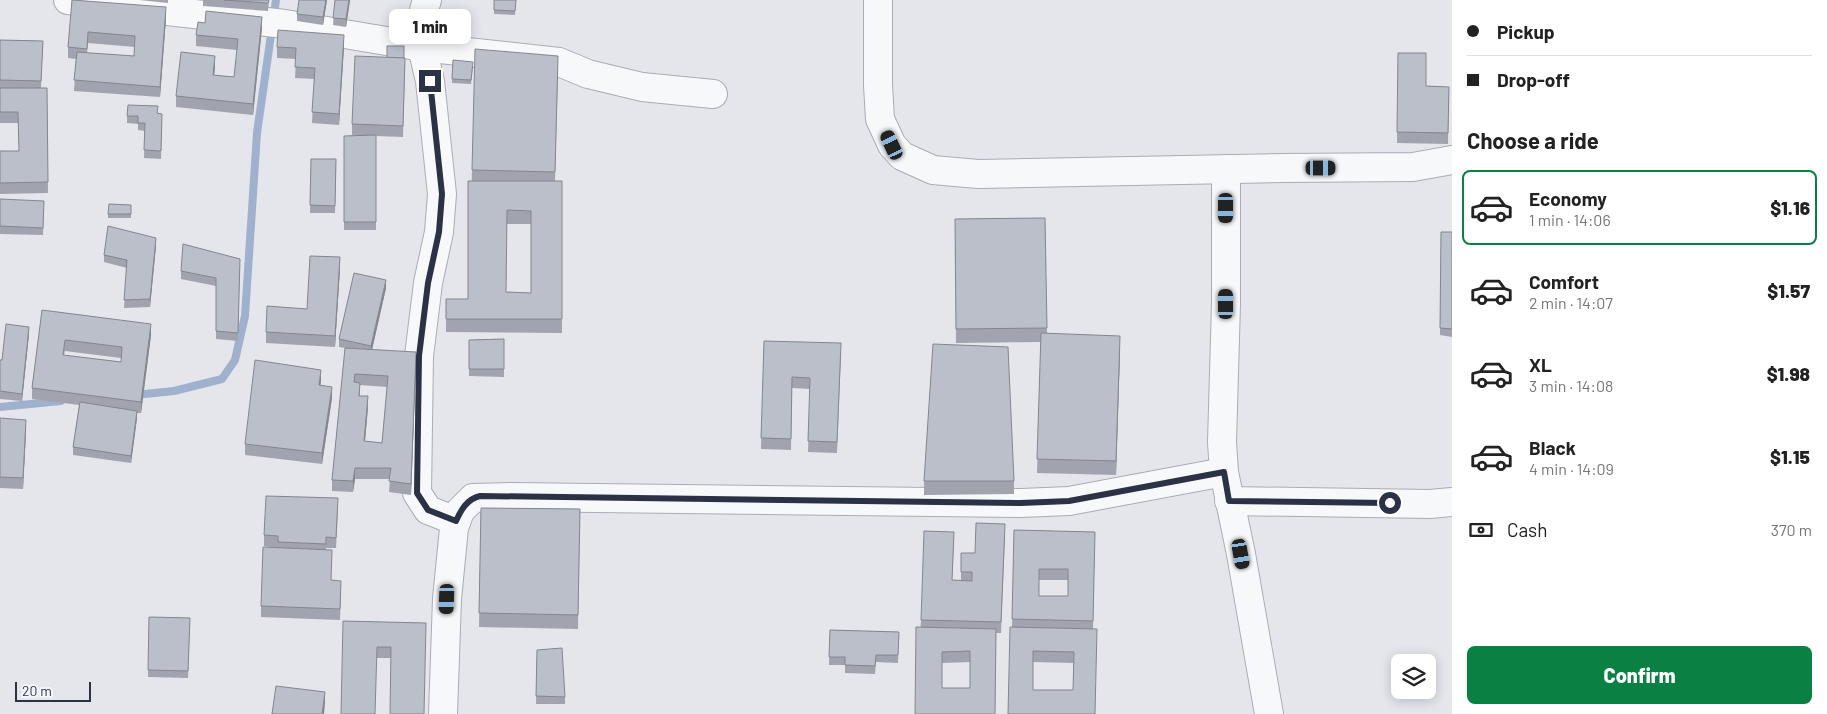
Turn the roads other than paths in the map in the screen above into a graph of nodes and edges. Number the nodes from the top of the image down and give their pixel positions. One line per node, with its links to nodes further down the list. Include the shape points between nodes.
1 (68, 0): 4 (street, via 273,23)
2 (427, 0): 4 (street)
3 (878, 0): 7 (street, via 880,119 892,145 902,156 933,170 978,174)
4 (422, 47): 5 (street, via 559,62 588,74 642,87); 11 (street, via 430,81 442,194 419,356 417,493 428,510)
5 (713, 94)
6 (1452, 160): 7 (street, via 1413,167)
7 (1226, 169): 8 (street)
8 (1224, 472): 9 (street); 11 (street, via 1069,501 1021,503 480,496 464,506)
9 (1229, 501): 10 (street); 13 (street)
10 (1452, 502)
11 (456, 521): 12 (street, via 447,599)
12 (443, 714)
13 (1269, 714)

